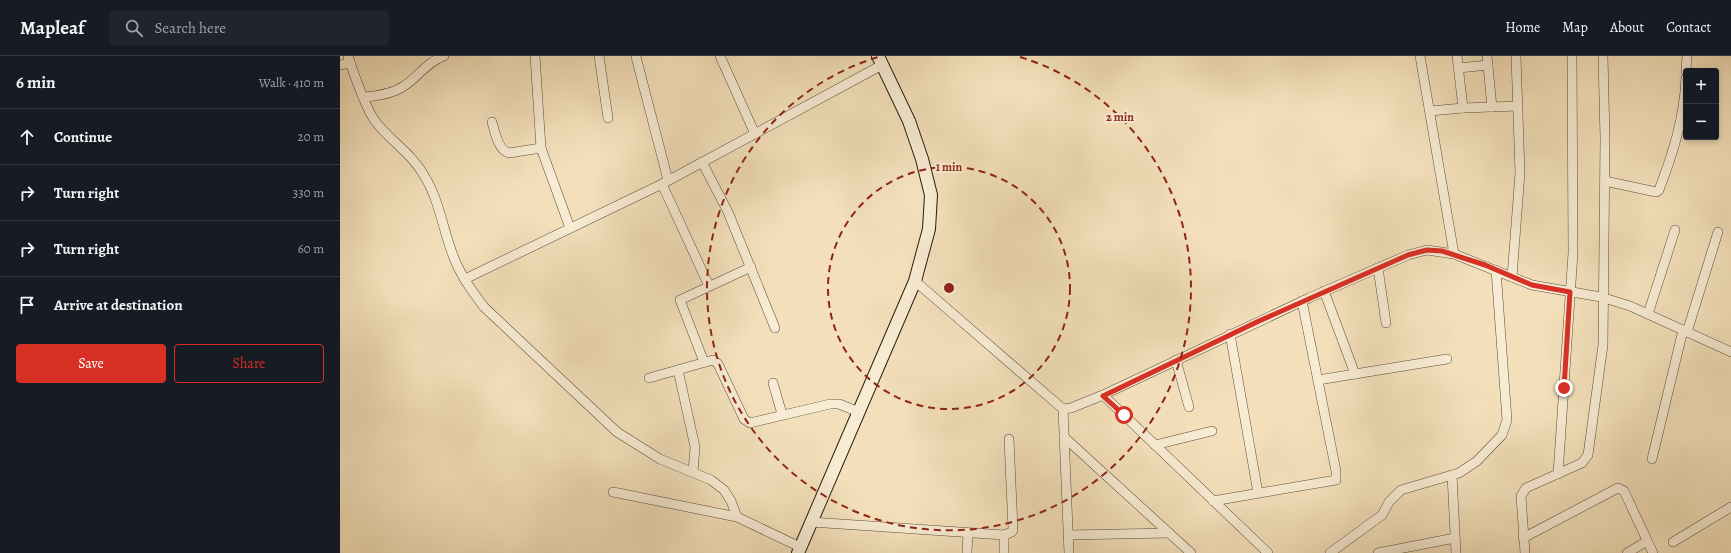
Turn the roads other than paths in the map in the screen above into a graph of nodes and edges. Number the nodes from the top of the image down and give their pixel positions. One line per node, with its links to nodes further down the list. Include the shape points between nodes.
1 (444, 56): 18 (street, via 428,65 404,86 378,96)
2 (535, 56): 27 (street)
3 (599, 56): 24 (street)
4 (720, 56): 26 (street)
5 (1420, 56): 23 (street)
6 (1457, 56): 16 (street)
7 (1516, 56): 20 (street)
8 (1572, 56): 43 (street, via 1574,159)
9 (1602, 56): 29 (street)
10 (1687, 56): 17 (street)
11 (636, 57): 30 (street)
12 (349, 59): 15 (street); 18 (street)
13 (880, 61): 26 (street); 40 (street, via 909,121 931,195 929,229)
14 (1487, 61): 16 (street); 21 (street)
15 (340, 65)
16 (1459, 68): 22 (street)
17 (1686, 68)
18 (364, 97): 39 (street, via 374,120 407,152 427,179 440,210 454,257)
19 (1683, 104): 29 (street, via 1676,145 1659,190 1656,192)
20 (1518, 106): 21 (street); 38 (street, via 1520,173)
21 (1492, 107): 22 (street)
22 (1463, 108): 23 (street)
23 (1430, 112): 34 (street)
24 (608, 118)
25 (492, 122): 27 (street, via 504,152)
26 (755, 134): 28 (street)
27 (541, 148): 31 (street)
28 (702, 162): 30 (street); 35 (street, via 728,212)
29 (1605, 181): 44 (street)
30 (665, 182): 31 (street); 41 (street)
31 (570, 228): 39 (street)
32 (1675, 230): 46 (street)
33 (1718, 232): 49 (street)
34 (1454, 254): 36 (street, via 1427,250); 37 (street)
35 (751, 267): 41 (street); 48 (street)
36 (1378, 268): 42 (street); 47 (street)
37 (1496, 270): 38 (street); 72 (street, via 1506,427 1502,435 1477,461)
38 (1512, 278): 43 (street, via 1532,285)
39 (465, 279): 70 (street, via 484,307 617,432 660,459)
40 (915, 280): 62 (street); 63 (street)
41 (709, 286): 54 (street, via 680,300)
42 (1324, 291): 45 (street); 56 (street)
43 (1570, 292): 44 (street); 71 (street)
44 (1603, 297): 46 (street); 71 (street, via 1602,355 1588,455 1582,463)
45 (1302, 301): 50 (street); 58 (street)
46 (1648, 314): 49 (street)
47 (1386, 323)
48 (775, 328)
49 (1685, 331): 51 (street); 69 (street)
50 (1230, 334): 53 (street); 74 (street)
51 (1731, 352)
52 (1446, 359): 56 (street)
53 (1176, 360): 60 (street); 61 (street)
54 (704, 362): 55 (street); 64 (street, via 713,360 718,364 745,421 753,422)
55 (678, 370): 57 (street); 70 (street, via 694,447)
56 (1355, 374): 58 (street)
57 (649, 378)
58 (1318, 380): 74 (street, via 1336,480)
59 (773, 383): 64 (street)
60 (1103, 396): 62 (street); 68 (street)
61 (1190, 407)
62 (1063, 409): 66 (street)
63 (859, 412): 64 (street, via 835,404); 78 (street)
64 (782, 414)
65 (1212, 431): 68 (street)
66 (1064, 437): 80 (street); 81 (street)
67 (1009, 439): 82 (street, via 1013,529)
68 (1155, 445): 75 (street)
69 (1652, 459)
70 (693, 472): 77 (street, via 711,480 724,490)
71 (1558, 474): 84 (street, via 1522,491 1520,496)
72 (1452, 475): 83 (street); 93 (street, via 1401,490 1389,502 1382,515)
73 (613, 492): 77 (street)
74 (1258, 493): 75 (street)
75 (1213, 501): 92 (street)
76 (1731, 507): 86 (street)
77 (737, 517): 87 (street)
78 (811, 522): 79 (street); 87 (street)
79 (968, 533): 82 (street); 88 (street)
80 (1169, 533): 81 (street); 91 (street)
81 (1068, 535): 90 (street)
82 (1004, 536): 89 (street)
83 (1456, 538): 94 (street); 95 (street)
84 (1523, 538): 85 (street, via 1618,488 1624,491); 96 (street)
85 (1647, 541): 97 (street); 98 (street)
86 (1673, 542)
87 (799, 550)
88 (968, 553)
89 (1004, 553)
90 (1068, 553)
91 (1191, 553)
92 (1268, 553)
93 (1330, 553)
94 (1378, 553)
95 (1456, 553)
96 (1524, 553)
97 (1627, 553)
98 (1653, 553)

